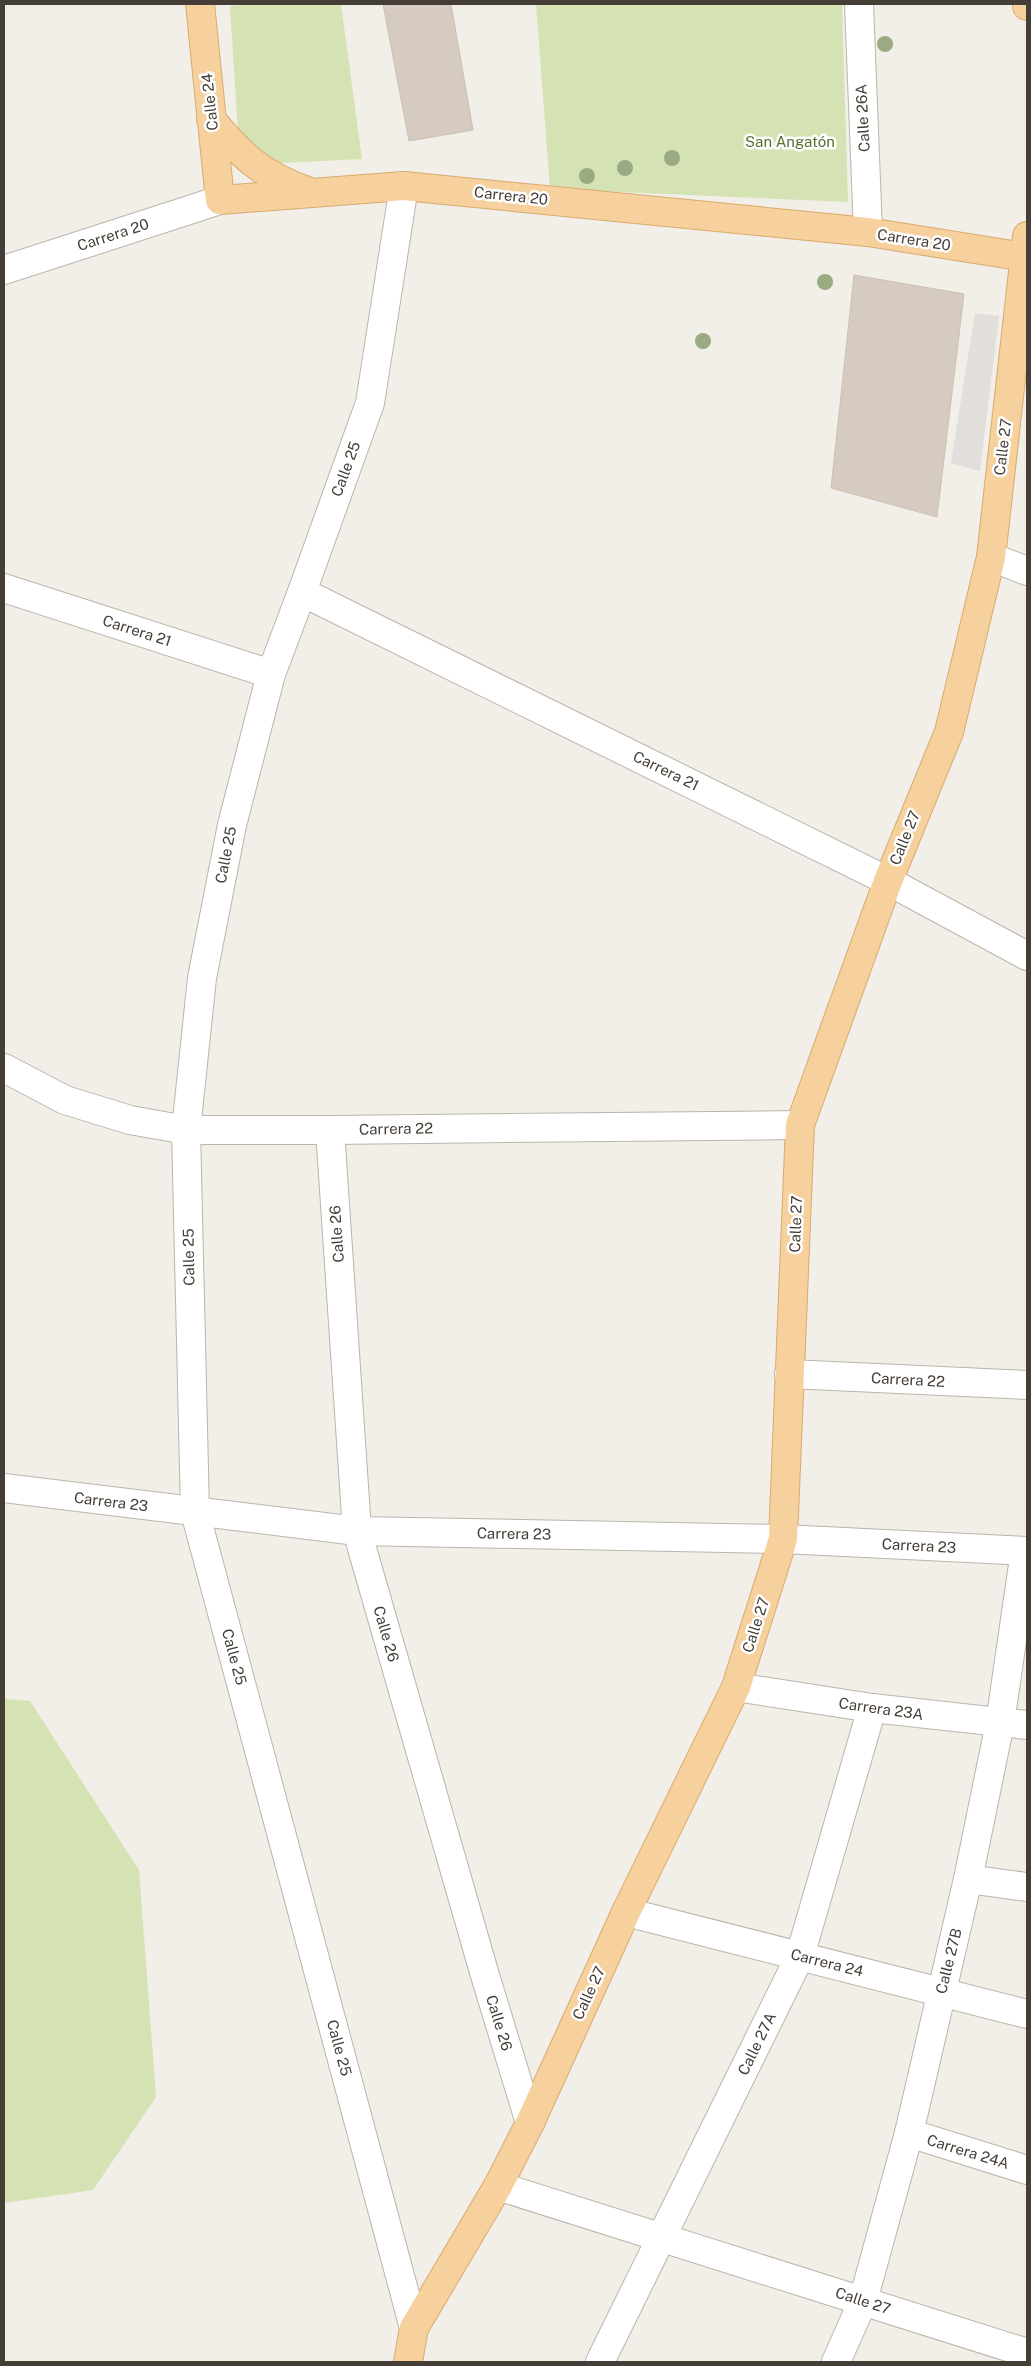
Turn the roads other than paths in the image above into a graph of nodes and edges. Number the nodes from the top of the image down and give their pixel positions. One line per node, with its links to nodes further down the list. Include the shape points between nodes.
1 (200, 4): 3 (main road, Calle 24)
2 (859, 4): 7 (street, Calle 26A)
3 (211, 119): 5 (main road, via 231,144 262,172); 6 (main road, Calle 24)
4 (404, 186): 5 (main road, Carrera 20); 7 (main road, Carrera 20); 13 (street, Calle 25, via 370,403)
5 (311, 193): 6 (main road, Carrera 20)
6 (220, 200): 9 (street, Carrera 20)
7 (868, 232): 8 (main road, Carrera 20)
8 (1026, 250): 10 (main road, Calle 27)
9 (4, 270)
10 (991, 557): 11 (street); 15 (main road, Calle 27, via 949,732)
11 (1027, 571)
12 (4, 588): 14 (street, Carrera 21)
13 (302, 592): 14 (street, Calle 25); 15 (street, Carrera 21)
14 (271, 674): 19 (street, Calle 25, via 232,825 202,978)
15 (888, 880): 16 (street, Carrera 21); 18 (main road, Calle 27)
16 (1027, 956)
17 (4, 1068): 19 (street, Carrera 22, via 65,1100 130,1120)
18 (800, 1125): 20 (street, Carrera 22); 21 (main road, Calle 27)
19 (186, 1130): 20 (street, Carrera 22); 24 (street, Calle 25)
20 (330, 1130): 25 (street, Calle 26)
21 (789, 1374): 22 (street, Carrera 22); 26 (main road, Calle 27)
22 (1027, 1385)
23 (4, 1488): 24 (street, Carrera 23)
24 (195, 1512): 25 (street, Carrera 23); 44 (street, Calle 25)
25 (357, 1531): 26 (street, Carrera 23); 38 (street, Calle 26)
26 (783, 1539): 27 (street, Carrera 23); 28 (main road, Calle 27)
27 (1026, 1551): 30 (street, Calle 27B)
28 (736, 1687): 29 (street, Carrera 23A); 34 (main road, Calle 27)
29 (872, 1708): 30 (street, Carrera 23A); 35 (street, Calle 27A)
30 (1000, 1724): 31 (street, Carrera 23A); 32 (street, Calle 27B)
31 (1027, 1726)
32 (968, 1879): 33 (street); 36 (street, Calle 27B)
33 (1027, 1887)
34 (626, 1912): 35 (street, Carrera 24); 38 (main road, Calle 27)
35 (800, 1956): 36 (street, Carrera 24); 42 (street, Calle 27A)
36 (941, 1992): 37 (street, Carrera 24); 39 (street, Calle 27B)
37 (1027, 2014)
38 (530, 2123): 41 (main road, Calle 27)
39 (909, 2133): 40 (street, Carrera 24A); 43 (street, Calle 27B)
40 (1027, 2170)
41 (498, 2186): 42 (street, Calle 27); 44 (main road, Calle 27)
42 (662, 2237): 43 (street, Calle 27); 47 (street, Calle 27A)
43 (863, 2301): 45 (street, Calle 27); 48 (street, Calle 27B)
44 (414, 2328): 46 (main road, Calle 27)
45 (1027, 2353)
46 (408, 2362)
47 (600, 2362)
48 (836, 2362)

